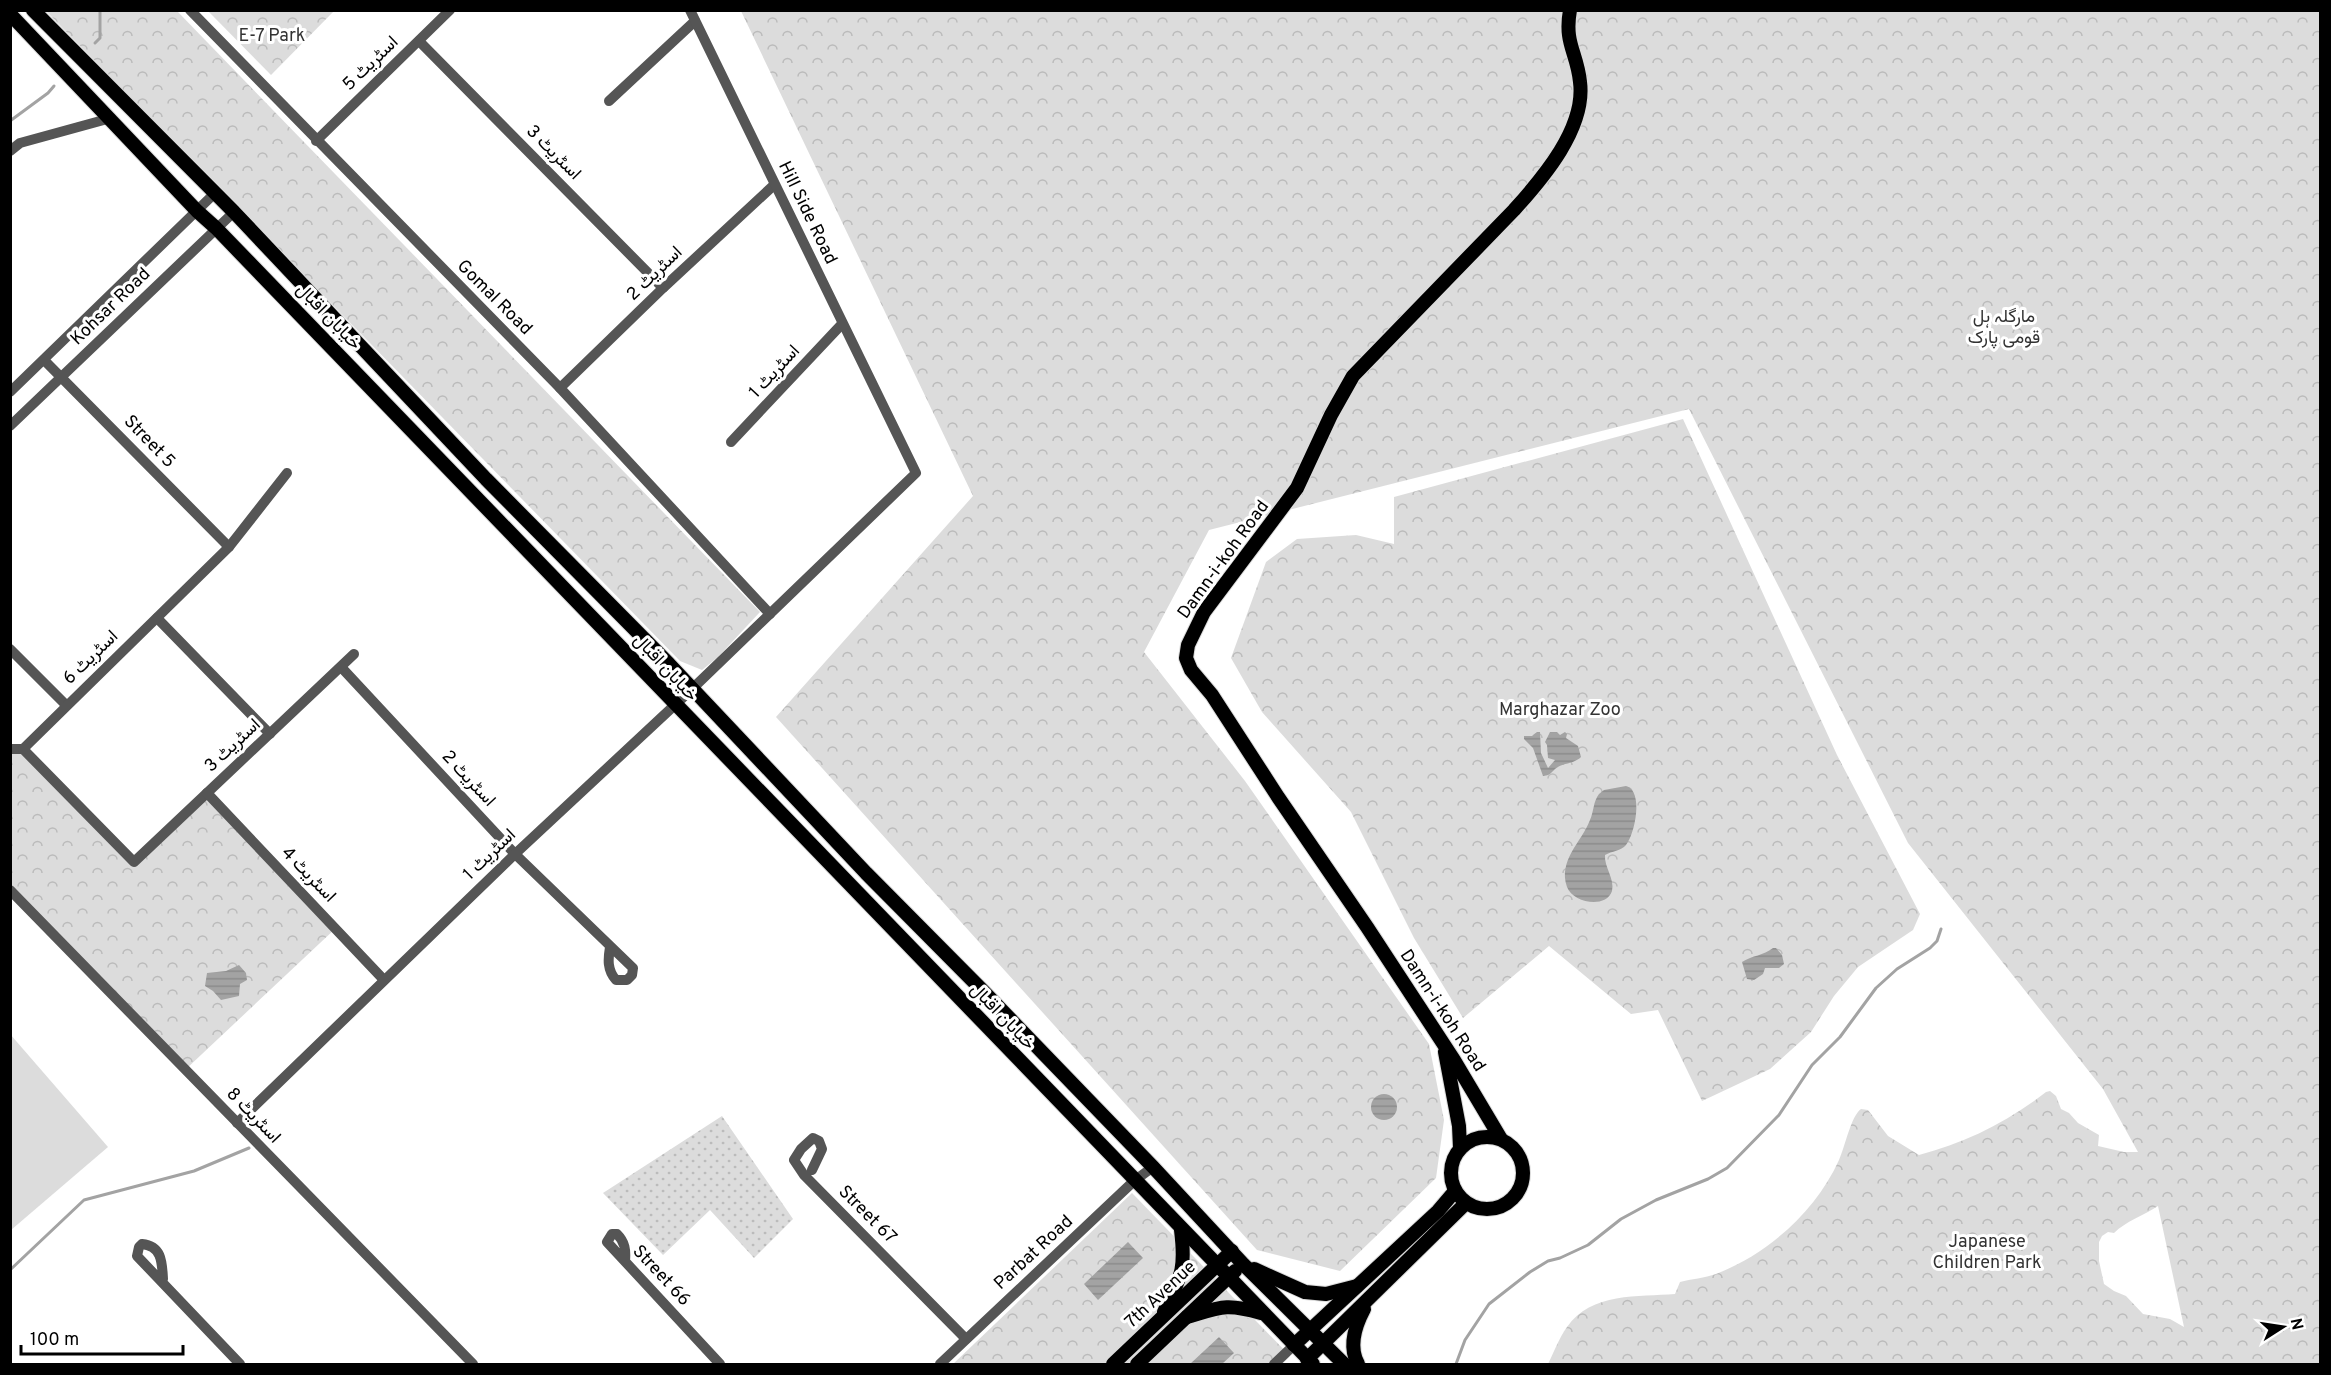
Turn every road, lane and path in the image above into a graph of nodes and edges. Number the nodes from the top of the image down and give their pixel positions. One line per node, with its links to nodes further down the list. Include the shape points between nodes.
1 (33, 10): 13 (main road, خیابان اقبال)
2 (190, 10): 10 (street, Gomal Road)
3 (450, 10): 7 (street, اسٹریٹ 5)
4 (1570, 10): 43 (main road, Damn-i-koh Road, via 1567,32 1581,94 1576,117 1554,163 1515,210 1353,376 1297,488 1204,612 1186,658)
5 (10, 14): 9 (main road, خیابان اقبال)
6 (692, 16): 8 (street); 12 (street, Hill Side Road)
7 (419, 41): 10 (street, اسٹریٹ 5); 17 (street, اسٹریٹ 3)
8 (609, 101)
9 (111, 118): 11 (street, via 20,143); 14 (main road, خیابان اقبال)
10 (316, 141): 21 (street, Gomal Road)
11 (10, 151)
12 (774, 185): 17 (street, اسٹریٹ 2); 18 (street, Hill Side Road)
13 (215, 193): 14 (street, Kohsar Road); 15 (main road, خیابان اقبال)
14 (197, 211): 16 (main road, خیابان اقبال); 19 (street, Kohsar Road)
15 (234, 212): 16 (street, Kohsar Road); 32 (main road, خیابان اقبال, via 486,479)
16 (216, 228): 20 (street, Kohsar Road); 34 (main road, خیابان اقبال)
17 (663, 288): 21 (street, اسٹریٹ 2)
18 (842, 324): 24 (street, اسٹریٹ 1); 27 (street, Hill Side Road, via 916,473)
19 (44, 360): 20 (street, Street 5); 22 (street, Kohsar Road)
20 (63, 377): 23 (street, Kohsar Road); 26 (street, Street 5)
21 (560, 388): 27 (street, Gomal Road)
22 (10, 392)
23 (10, 426)
24 (731, 442)
25 (287, 473): 26 (street, اسٹریٹ 6)
26 (229, 547): 28 (street, اسٹریٹ 6)
27 (770, 614): 32 (street, اسٹریٹ 1)
28 (157, 618): 33 (street, اسٹریٹ 6); 35 (street)
29 (10, 650): 33 (street)
30 (354, 654): 31 (street, اسٹریٹ 3)
31 (341, 667): 35 (street, اسٹریٹ 3); 39 (street, اسٹریٹ 2)
32 (692, 689): 34 (street, اسٹریٹ 1); 47 (main road, خیابان اقبال)
33 (66, 705): 37 (street, اسٹریٹ 6)
34 (674, 705): 39 (street, اسٹریٹ 1); 49 (main road, خیابان اقبال)
35 (270, 734): 38 (street, اسٹریٹ 3)
36 (10, 749): 37 (street)
37 (23, 749): 38 (street, اسٹریٹ 3, via 134,862)
38 (207, 793): 42 (street, اسٹریٹ 4)
39 (515, 854): 41 (street, اسٹریٹ 2, via 633,968 627,980 616,980 610,974); 42 (street, اسٹریٹ 1)
40 (10, 890): 44 (street, اسٹریٹ 8)
41 (610, 947)
42 (384, 980): 44 (street, اسٹریٹ 1)
43 (1443, 1046): 45 (main road, Damn-i-koh Road); 46 (main road)
44 (237, 1123): 70 (street, اسٹریٹ 8)
45 (1501, 1139): 46 (main road, via 1479,1137); 51 (main road, via 1514,1148 1521,1161 1523,1177 1519,1189 1502,1206 1490,1209)
46 (1460, 1148): 50 (main road, via 1450,1168)
47 (1154, 1167): 49 (street, Parbat Road); 53 (main road, خیابان اقبال)
48 (812, 1170): 65 (street, Street 67, via 822,1149 813,1138 794,1160 804,1175)
49 (1134, 1181): 52 (main road, خیابان اقبال); 65 (street, Parbat Road)
50 (1455, 1191): 51 (main road); 59 (main road)
51 (1466, 1203): 60 (main road)
52 (1181, 1230): 56 (main road, خیابان اقبال); 63 (main road, via 1183,1270)
53 (1232, 1251): 55 (main road, خیابان اقبال); 56 (main road, 7th Avenue)
54 (625, 1261): 71 (street, Street 66, via 622,1239 612,1234 607,1242)
55 (1243, 1264): 57 (main road, 7th Avenue); 59 (main road, via 1305,1293 1326,1294); 64 (main road, خیابان اقبال)
56 (1217, 1267): 57 (main road, خیابان اقبال); 63 (main road, 7th Avenue)
57 (1229, 1277): 61 (main road, خیابان اقبال); 62 (main road, 7th Avenue)
58 (163, 1279): 69 (street, via 158,1250 142,1244 137,1256)
59 (1357, 1286): 64 (main road)
60 (1371, 1296): 67 (main road); 77 (main road, via 1356,1324 1353,1339)
61 (1261, 1313): 62 (main road, via 1223,1306); 66 (main road, خیابان اقبال)
62 (1185, 1317): 74 (main road, 7th Avenue)
63 (1161, 1320): 73 (main road, 7th Avenue)
64 (1308, 1330): 66 (main road); 67 (main road, خیابان اقبال)
65 (966, 1340): 72 (street, Parbat Road)
66 (1294, 1345): 68 (main road, خیابان اقبال); 75 (street)
67 (1323, 1345): 68 (main road); 76 (main road, خیابان اقبال)
68 (1307, 1363)
69 (240, 1365)
70 (473, 1365)
71 (720, 1365)
72 (940, 1365)
73 (1113, 1365)
74 (1137, 1365)
75 (1274, 1365)
76 (1344, 1365)
77 (1358, 1365)

